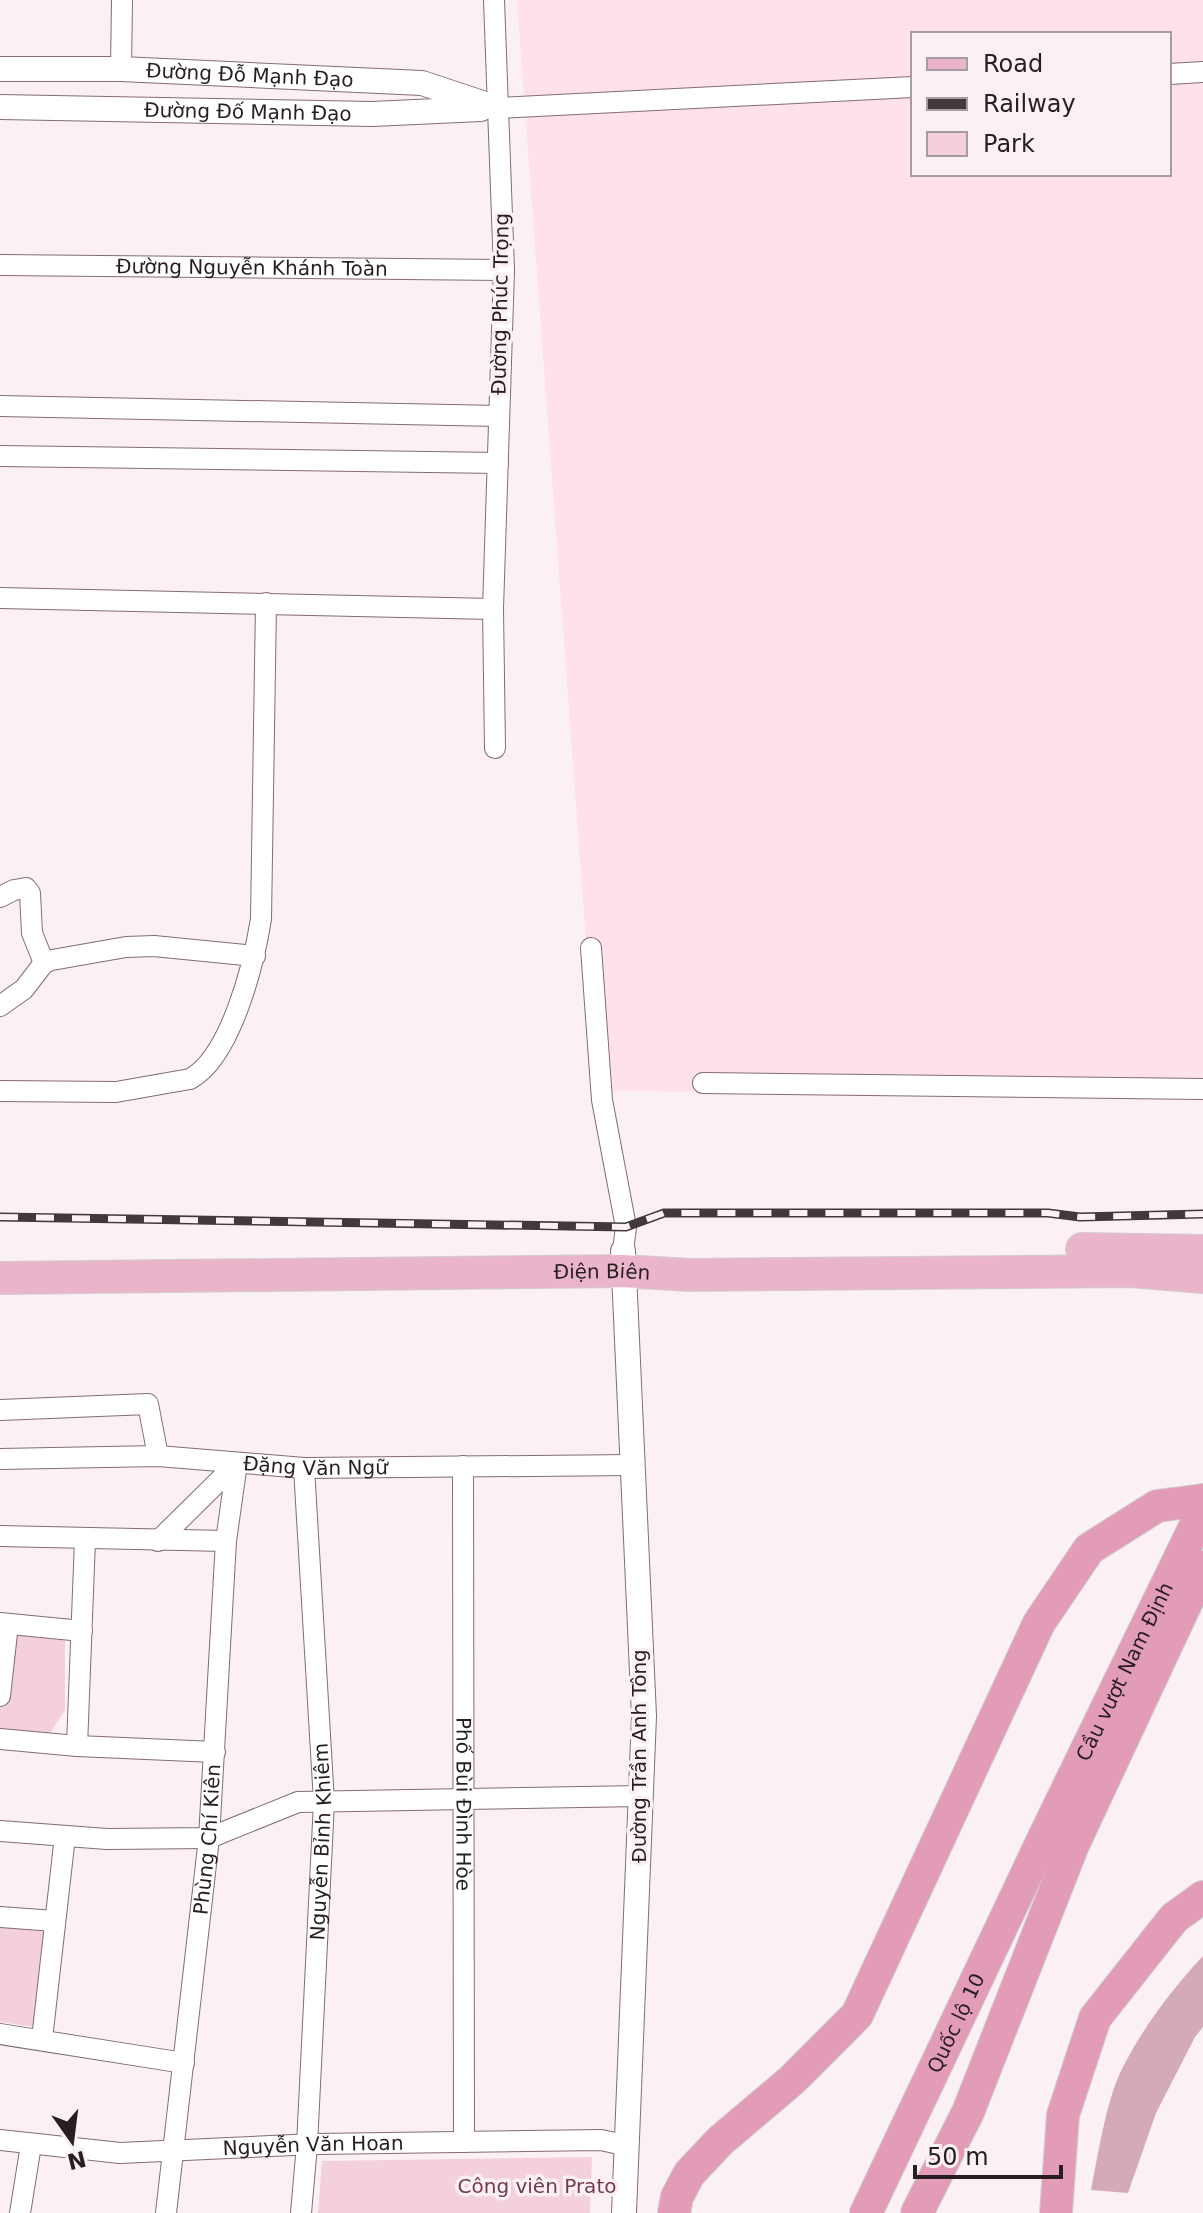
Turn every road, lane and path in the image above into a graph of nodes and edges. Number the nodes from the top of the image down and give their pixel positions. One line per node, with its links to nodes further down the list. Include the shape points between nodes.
1 (122, 0): 4 (street)
2 (494, 0): 9 (street, Đường Phúc Trọng)
3 (0, 69): 4 (street, Đường Đỗ Mạnh Đạo)
4 (121, 69): 9 (street, Đường Đỗ Mạnh Đạo, via 422,83)
5 (1203, 72): 6 (street)
6 (1171, 74)
7 (911, 87): 9 (street)
8 (0, 107): 9 (street, Đường Đố Mạnh Đạo, via 372,114)
9 (497, 108): 11 (street, Đường Phúc Trọng)
10 (0, 265): 11 (street, Đường Nguyễn Khánh Toàn)
11 (504, 270): 13 (street, Đường Phúc Trọng)
12 (0, 406): 13 (street)
13 (499, 416): 15 (street, Đường Phúc Trọng)
14 (0, 456): 15 (street)
15 (498, 463): 18 (street, Đường Phúc Trọng)
16 (0, 598): 17 (street)
17 (266, 603): 18 (street); 22 (street, via 261,919)
18 (493, 609): 19 (street, Đường Phúc Trọng)
19 (495, 748)
20 (0, 897): 23 (street, via 21,887 30,893 32,933)
21 (591, 948): 30 (street, via 602,1100 626,1227)
22 (255, 956): 23 (street, via 154,946); 27 (street, via 238,1007 200,1074 116,1092)
23 (44, 963): 24 (street, via 24,989)
24 (0, 1006)
25 (703, 1083): 26 (street)
26 (1203, 1089)
27 (0, 1091)
28 (1203, 1251): 30 (main road, Điện Biên)
29 (0, 1256): 30 (main road, Điện Biên)
30 (622, 1261): 31 (main road, Điện Biên, via 690,1275 1131,1271); 32 (main road, Điện Biên); 37 (street, Đường Trần Anh Tông)
31 (1203, 1277)
32 (0, 1278)
33 (0, 1410): 34 (street, via 148,1404)
34 (158, 1456): 35 (street, Đặng Văn Ngữ); 36 (street, Đặng Văn Ngữ)
35 (0, 1459)
36 (237, 1463): 39 (street, Đặng Văn Ngữ); 44 (street); 45 (street, Phùng Chí Kiên)
37 (632, 1465): 38 (street, Đặng Văn Ngữ); 53 (street, Đường Trần Anh Tông, via 644,1716)
38 (463, 1466): 39 (street, Đặng Văn Ngữ); 54 (street, Phố Bùi Đình Hòe)
39 (304, 1468): 55 (street, Nguyễn Bỉnh Khiêm)
40 (1203, 1500): 78 (highway, via 1157,1506 1089,1549 1039,1623 857,2015 689,2174)
41 (1203, 1510): 59 (highway, Cầu vượt Nam Định)
42 (0, 1536): 43 (street)
43 (85, 1540): 44 (street); 48 (street)
44 (158, 1541): 45 (street)
45 (226, 1541): 52 (street, Phùng Chí Kiên)
46 (1203, 1567): 59 (highway, Cầu vượt Nam Định)
47 (4, 1624): 48 (street); 49 (street)
48 (82, 1631): 51 (street)
49 (0, 1696)
50 (0, 1739): 51 (street)
51 (77, 1746): 52 (street)
52 (215, 1752): 58 (street, Phùng Chí Kiên)
53 (641, 1796): 54 (street); 72 (street, Đường Trần Anh Tông)
54 (463, 1800): 55 (street); 69 (street, Phố Bùi Đình Hòe)
55 (324, 1802): 58 (street, via 298,1802); 71 (street, Nguyễn Bỉnh Khiêm)
56 (0, 1831): 57 (street)
57 (65, 1836): 58 (street); 62 (street)
58 (209, 1838): 65 (street, Phùng Chí Kiên)
59 (1059, 1839): 66 (highway, Quốc lộ 10); 67 (highway, Quốc lộ 10)
60 (1203, 1897): 83 (highway, via 1174,1918 1095,2018 1063,2115)
61 (0, 1917): 62 (street)
62 (55, 1921): 64 (street)
63 (0, 2034): 64 (street)
64 (42, 2039): 65 (street)
65 (184, 2063): 73 (street, Phùng Chí Kiên)
66 (925, 2093): 79 (highway); 80 (highway, Quốc lộ 10)
67 (968, 2112): 81 (highway, Quốc lộ 10); 82 (highway)
68 (0, 2140): 70 (street, Nguyễn Văn Hoan)
69 (464, 2142): 71 (street, Nguyễn Văn Hoan); 72 (street, Nguyễn Văn Hoan, via 601,2140)
70 (31, 2145): 73 (street, Nguyễn Văn Hoan, via 120,2153); 74 (street)
71 (307, 2145): 73 (street, Nguyễn Văn Hoan); 76 (street, Nguyễn Bỉnh Khiêm)
72 (628, 2146): 77 (street, Đường Trần Anh Tông)
73 (174, 2151): 75 (street, Phùng Chí Kiên)
74 (20, 2213)
75 (166, 2213)
76 (301, 2213)
77 (624, 2213)
78 (674, 2213)
79 (847, 2213)
80 (866, 2213)
81 (917, 2213)
82 (927, 2213)
83 (1056, 2213)

